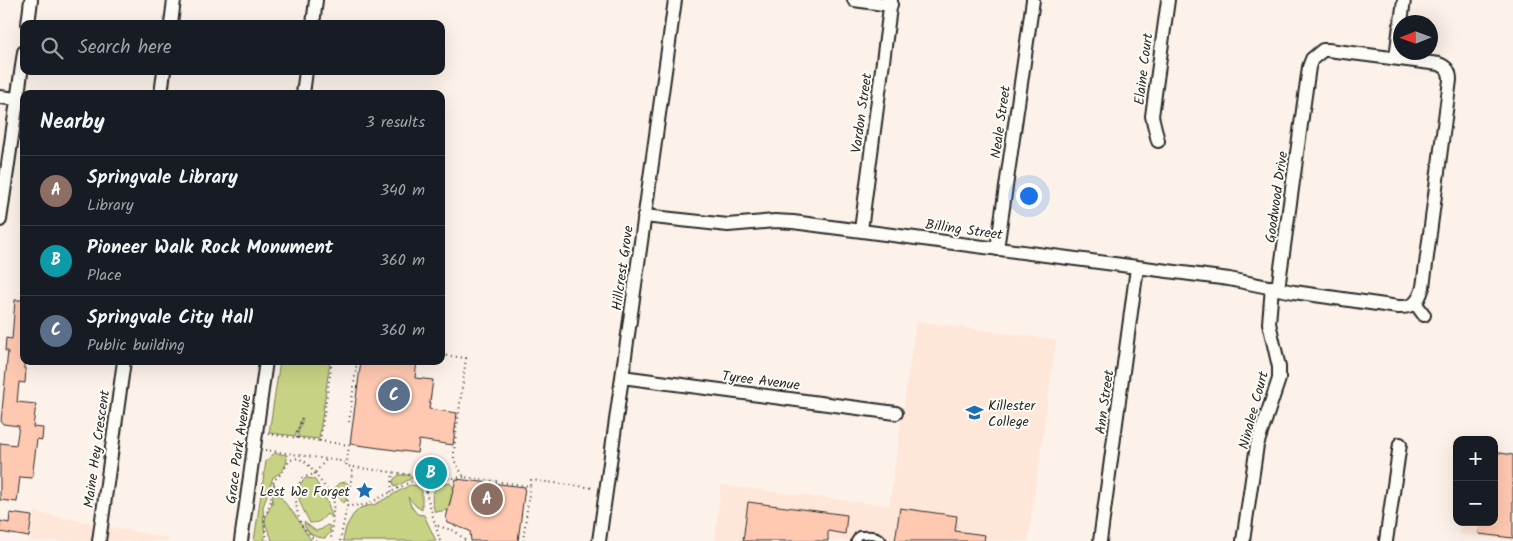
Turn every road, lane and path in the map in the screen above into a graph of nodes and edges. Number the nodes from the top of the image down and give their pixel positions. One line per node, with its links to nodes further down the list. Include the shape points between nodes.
1 (31, 0): 11 (street)
2 (174, 0): 12 (street)
3 (316, 0): 13 (street)
4 (674, 0): 25 (street, Hillcrest Grove)
5 (854, 0): 9 (street)
6 (1033, 0): 28 (street, Neale Street)
7 (1168, 0): 24 (street, Elaine Court, via 1152,116)
8 (1404, 0): 10 (street)
9 (891, 2): 27 (street, Vardon Street)
10 (1402, 15)
11 (28, 20)
12 (172, 20)
13 (314, 20)
14 (1393, 58): 30 (street, Goodwood Drive, via 1328,50 1319,52 1310,62)
15 (1409, 60): 31 (street, Goodwood Drive, via 1441,65 1448,69 1450,80 1422,286)
16 (21, 75): 22 (street)
17 (163, 75): 19 (street)
18 (305, 75): 20 (street)
19 (162, 90)
20 (304, 90)
21 (0, 97): 22 (street)
22 (17, 99): 23 (street)
23 (19, 115): 26 (street)
24 (1158, 141)
25 (644, 216): 27 (street, Billing Street, via 728,225 775,221); 38 (street, Hillcrest Grove)
26 (0, 220)
27 (860, 230): 28 (street, Billing Street)
28 (997, 249): 29 (street, Billing Street)
29 (1138, 268): 30 (street, Billing Street); 75 (street, Ann Street)
30 (1275, 288): 31 (street, via 1404,307); 76 (street, Ninalee Court, via 1269,323 1279,379 1257,445)
31 (1416, 304): 32 (street)
32 (1424, 315)
33 (445, 355): 53 (path, via 466,358 454,450 454,460)
34 (123, 365): 62 (street, Maine Hey Crescent)
35 (265, 365): 63 (street, Grace Park Avenue)
36 (331, 365): 44 (path)
37 (356, 365): 41 (path)
38 (622, 377): 39 (street, Tyree Avenue); 72 (street, Hillcrest Grove)
39 (896, 413)
40 (302, 418): 43 (path)
41 (349, 422)
42 (268, 434): 43 (path)
43 (297, 438): 44 (path)
44 (320, 441): 48 (path, via 349,445)
45 (1400, 444): 77 (street)
46 (265, 450): 47 (path)
47 (327, 459): 48 (path); 51 (path)
48 (347, 462): 49 (path, via 346,466)
49 (353, 467): 50 (path); 60 (path)
50 (393, 472): 52 (path); 58 (path)
51 (314, 474): 64 (path, via 307,463 298,458 290,460 274,480 264,519); 65 (path, via 302,478 296,487 297,512 304,529); 66 (path, via 334,499)
52 (417, 475): 54 (path); 55 (path)
53 (464, 477): 54 (path); 56 (path)
54 (442, 479): 59 (path)
55 (417, 483): 58 (path, via 412,481); 59 (path)
56 (530, 486): 57 (path, via 531,480); 71 (path)
57 (595, 488)
58 (391, 492): 60 (path, via 366,506)
59 (426, 492): 61 (path)
60 (347, 506): 68 (path)
61 (437, 526): 69 (path); 70 (path, via 455,531)
62 (99, 541)
63 (241, 541)
64 (267, 541)
65 (316, 541)
66 (332, 541)
67 (336, 541): 68 (path)
68 (340, 541)
69 (440, 541)
70 (466, 541)
71 (523, 541)
72 (599, 541)
73 (855, 541): 74 (lane, via 859,535 870,534)
74 (883, 541)
75 (1100, 541)
76 (1243, 541)
77 (1386, 541)

